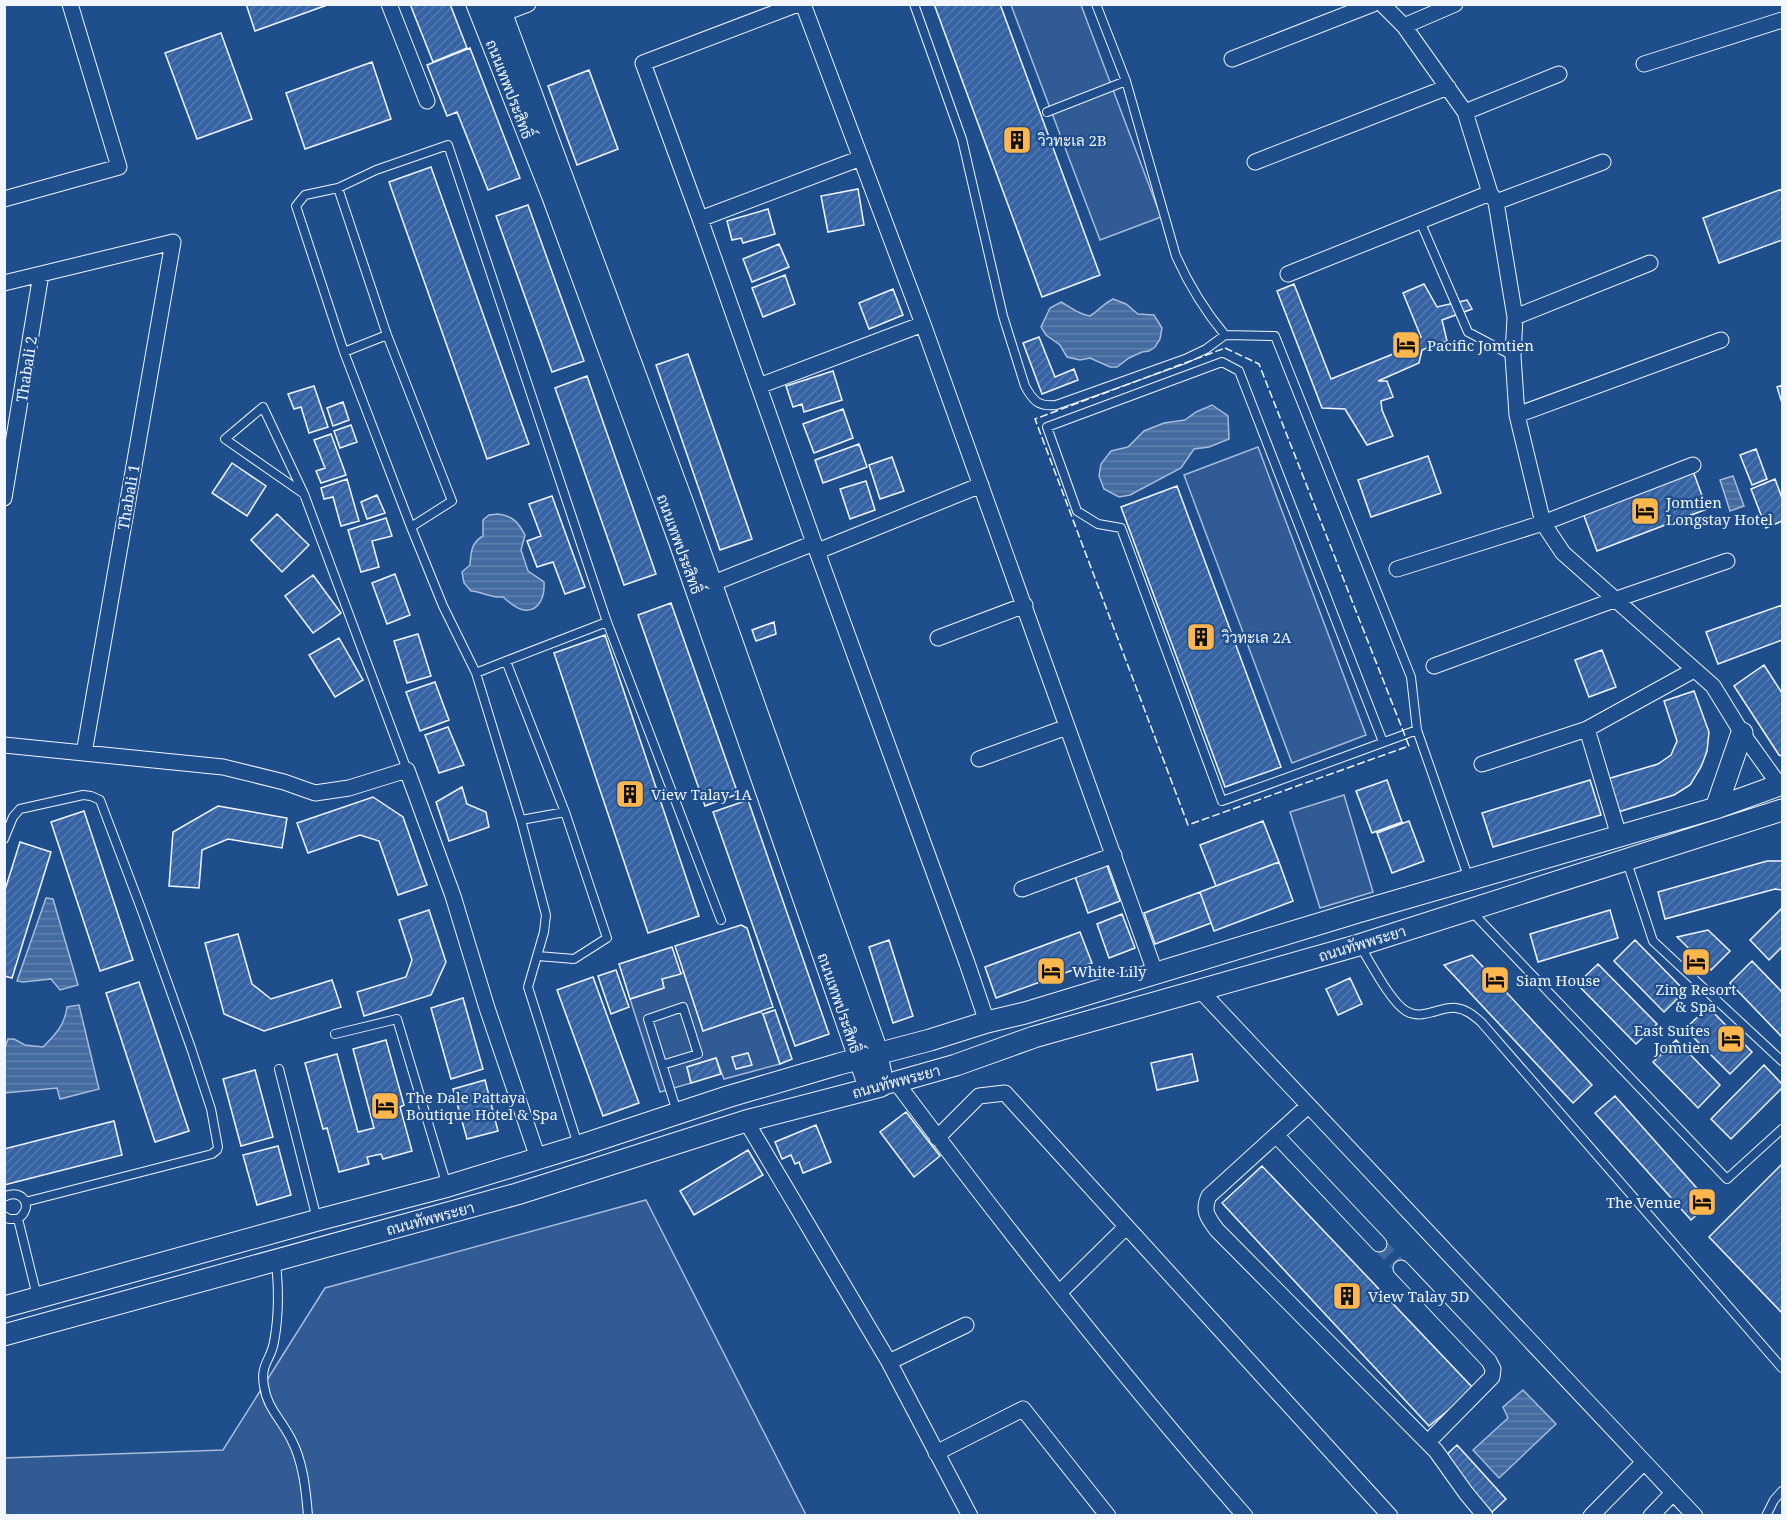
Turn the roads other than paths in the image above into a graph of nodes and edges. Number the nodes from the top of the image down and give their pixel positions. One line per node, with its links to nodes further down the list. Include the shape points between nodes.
1 (70, 4): 28 (street, via 119,168)
2 (389, 4): 20 (street)
3 (477, 4): 91 (main road, ถนนเทพประสิทธิ์, via 553,197)
4 (528, 4): 12 (street)
5 (798, 4): 29 (street, via 643,63)
6 (803, 4): 23 (street)
7 (914, 4): 38 (lane, via 962,139 1004,316 1030,395 1041,405 1056,405 1185,359)
8 (1096, 4): 18 (lane)
9 (1372, 4): 15 (street)
10 (1382, 4): 14 (street)
11 (1455, 4): 14 (street)
12 (500, 9): 53 (main road, ถนนเทพประสิทธิ์)
13 (1782, 20): 16 (street)
14 (1404, 26): 19 (street)
15 (1232, 59)
16 (1644, 64)
17 (1559, 74): 22 (street)
18 (1126, 81): 21 (lane); 38 (lane, via 1176,255 1196,297)
19 (1448, 87): 22 (street); 24 (street)
20 (427, 101)
21 (1047, 112)
22 (1465, 112): 27 (street)
23 (861, 158): 29 (street); 36 (street)
24 (1255, 162)
25 (1603, 162): 27 (street)
26 (338, 188): 37 (lane); 40 (lane, via 305,195 296,206); 56 (lane, via 448,145)
27 (1493, 198): 30 (street); 35 (street)
28 (4, 199)
29 (700, 219): 42 (street)
30 (1419, 220): 33 (street); 41 (lane, via 1468,332)
31 (1650, 263): 35 (street)
32 (41, 274): 34 (street); 47 (street, Thabali 2); 68 (street, Thabali 1, via 172,242)
33 (1288, 274)
34 (4, 283)
35 (1515, 317): 41 (street)
36 (923, 324): 42 (street); 45 (street)
37 (387, 335): 40 (lane); 49 (lane, via 452,501)
38 (1225, 335): 64 (lane, via 1275,336 1411,677)
39 (1721, 340): 43 (street)
40 (344, 352): 49 (lane)
41 (1513, 356): 43 (street)
42 (759, 386): 50 (street)
43 (1517, 415): 48 (street)
44 (1693, 465): 48 (street)
45 (981, 485): 50 (street); 55 (street)
46 (304, 494): 46 (lane, via 282,446 263,406 225,439); 71 (lane)
47 (4, 498)
48 (1543, 523): 52 (street); 54 (street, via 1563,553)
49 (411, 527): 61 (lane)
50 (816, 547): 53 (street); 89 (street)
51 (1727, 561): 54 (street)
52 (1397, 569)
53 (711, 584): 91 (main road, ถนนเทพประสิทธิ์)
54 (1614, 600): 59 (street); 60 (street)
55 (1025, 605): 57 (street); 62 (street)
56 (607, 622): 58 (lane); 84 (lane)
57 (938, 638)
58 (506, 661): 61 (lane); 75 (lane)
59 (1434, 666)
60 (1694, 670): 63 (street); 65 (street, via 1713,686)
61 (476, 673): 76 (lane)
62 (1067, 728): 69 (street); 79 (street)
63 (1587, 729): 70 (street); 77 (street)
64 (1417, 730): 66 (lane); 81 (lane)
65 (1742, 733): 72 (street); 73 (main road)
66 (1383, 742): 66 (lane, via 1222,801 1121,528 1098,524 1077,511 1047,427 1222,362 1239,371)
67 (4, 745): 68 (street)
68 (84, 753): 71 (street, via 223,767 315,793 349,788)
69 (979, 759)
70 (1482, 764)
71 (407, 770): 103 (street, via 453,896)
72 (1782, 787): 73 (main road, ถนนทัพพระยา)
73 (1716, 808): 77 (main road, ถนนทัพพระยา)
74 (1782, 810): 80 (main road, ถนนทัพพระยา)
75 (565, 812): 76 (lane); 86 (lane, via 606,938 574,959)
76 (521, 820): 86 (lane, via 546,915)
77 (1618, 836): 80 (street); 81 (main road, ถนนทัพพระยา)
78 (4, 839): 106 (lane, via 20,809 83,795 100,800 191,1048 211,1109 218,1147 212,1154)
79 (1114, 855): 82 (street); 87 (street)
80 (1626, 861): 83 (main road, ถนนทัพพระยา); 92 (lane, via 1653,941)
81 (1469, 880): 87 (main road, ถนนทัพพระยา)
82 (1022, 889)
83 (1469, 909): 85 (main road, ถนนทัพพระยา); 99 (lane, via 1727,1179)
84 (721, 920)
85 (1359, 945): 88 (main road, ถนนทัพพระยา); 120 (lane, via 1407,1012 1416,1016 1456,1008 1481,1022)
86 (538, 956): 102 (lane, via 528,987)
87 (1155, 972): 89 (main road, ถนนทัพพระยา)
88 (1199, 989): 95 (main road, ถนนทัพพระยา); 96 (street)
89 (987, 1022): 91 (main road, ถนนทัพพระยา)
90 (335, 1034): 104 (lane, via 397,1019)
91 (868, 1056): 95 (main road, ถนนเทพประสิทธิ์); 97 (main road, ถนนทัพพระยา)
92 (1782, 1061)
93 (662, 1065): 93 (lane, via 648,1019 683,1007 698,1054); 97 (lane)
94 (279, 1069): 109 (lane)
95 (884, 1086): 98 (main road, ถนนทัพพระยา); 101 (street)
96 (1308, 1106): 100 (street); 123 (street)
97 (678, 1113): 102 (main road, ถนนทัพพระยา)
98 (746, 1121): 112 (main road, ถนนทัพพระยา, via 518,1194); 119 (street)
99 (1782, 1129)
100 (1276, 1135): 111 (street); 121 (street, via 1209,1196 1205,1204 1207,1217)
101 (937, 1138): 110 (street, via 979,1096 1005,1093); 114 (street)
102 (579, 1146): 103 (main road, ถนนทัพพระยา)
103 (538, 1158): 104 (main road, ถนนทัพพระยา)
104 (447, 1186): 109 (main road, ถนนทัพพระยา)
105 (4, 1197): 106 (lane, via 14,1193)
106 (25, 1202): 108 (lane, via 25,1212)
107 (4, 1216): 108 (lane)
108 (18, 1219): 115 (lane)
109 (318, 1220): 115 (main road, ถนนทัพพระยา)
110 (1126, 1227): 114 (street); 130 (street)
111 (1379, 1244)
112 (275, 1260): 118 (main road, ถนนทัพพระยา); 126 (lane, via 279,1308 273,1345 262,1370 264,1387 268,1404 298,1454)
113 (1401, 1268): 121 (street, via 1490,1361 1493,1369 1492,1377)
114 (1060, 1292): 129 (street)
115 (38, 1298): 116 (main road, ถนนทัพพระยา)
116 (4, 1307)
117 (966, 1325): 119 (street)
118 (4, 1335)
119 (889, 1362): 122 (street)
120 (1782, 1368)
121 (1428, 1442): 131 (street)
122 (936, 1453): 127 (street); 128 (street, via 1023,1409)
123 (1644, 1462): 125 (street); 132 (street)
124 (1782, 1491): 135 (lane)
125 (1673, 1493): 133 (street); 134 (street)
126 (308, 1515)
127 (970, 1515)
128 (1108, 1515)
129 (1245, 1515)
130 (1390, 1515)
131 (1485, 1515)
132 (1591, 1515)
133 (1651, 1515)
134 (1695, 1515)
135 (1766, 1515)

